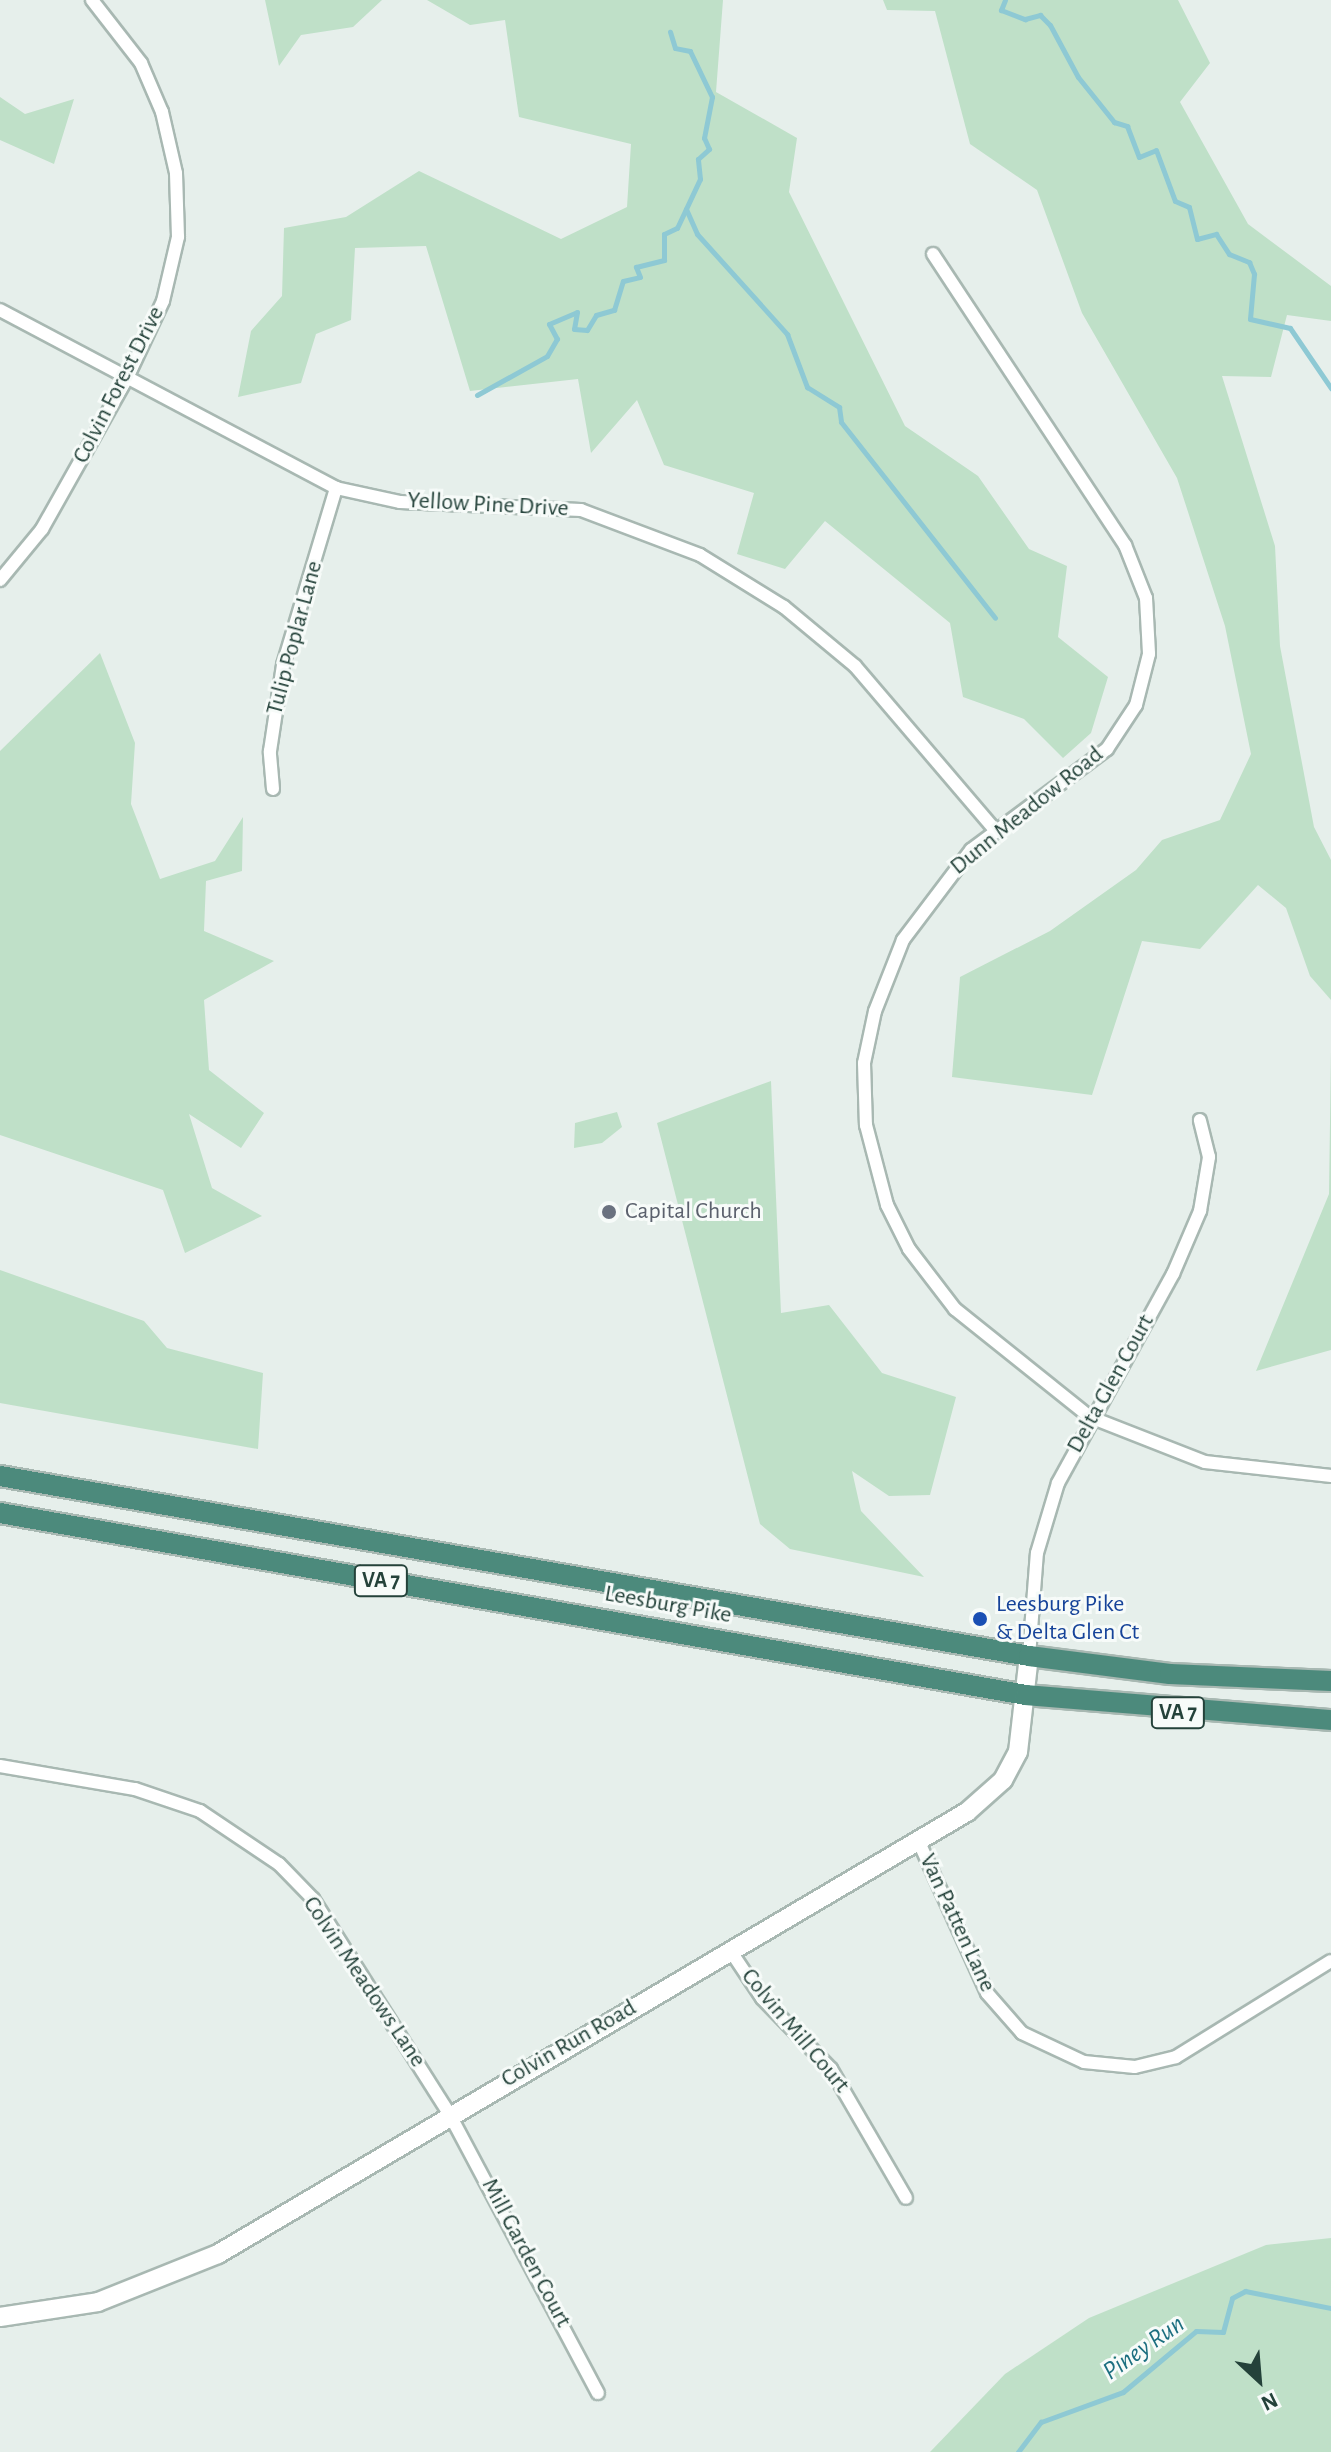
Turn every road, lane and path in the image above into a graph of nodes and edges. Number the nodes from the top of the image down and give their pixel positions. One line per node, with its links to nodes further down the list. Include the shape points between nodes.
1 (92, 0): 4 (street, Colvin Forest Drive, via 141,63 162,112 178,185 173,269)
2 (933, 254): 8 (street, Dunn Meadow Road, via 1125,545 1150,626 1145,681 1123,729 1088,766)
3 (0, 310): 4 (street, Yellow Pine Drive)
4 (127, 378): 5 (street, Yellow Pine Drive); 6 (street, Colvin Forest Drive, via 42,529)
5 (336, 488): 7 (street, Tulip Poplar Lane, via 283,665 270,751); 8 (street, Yellow Pine Drive, via 400,502 581,510 700,555 784,607 855,666)
6 (0, 580)
7 (273, 789)
8 (997, 832): 10 (street, Dunn Meadow Road, via 939,884 888,971 869,1032 866,1125 887,1205 926,1274 977,1329)
9 (1200, 1120): 10 (street, Delta Glen Court, via 1208,1177 1192,1232)
10 (1090, 1417): 12 (street, Dunn Meadow Road, via 1205,1462); 14 (street, Delta Glen Court, via 1058,1483 1037,1553)
11 (0, 1476): 14 (highway, Leesburg Pike / VA 7)
12 (1331, 1476)
13 (0, 1513): 16 (highway, Leesburg Pike / VA 7)
14 (1029, 1656): 15 (highway, Leesburg Pike / VA 7, via 1170,1674); 16 (main road, Colvin Run Road)
15 (1331, 1681)
16 (1026, 1695): 17 (highway, Leesburg Pike / VA 7); 19 (main road, Colvin Run Road, via 1024,1730 1003,1780)
17 (1331, 1720)
18 (0, 1766): 22 (street, Colvin Meadows Lane, via 167,1799 268,1855 339,1934)
19 (918, 1840): 20 (main road, Colvin Run Road); 21 (street, Van Patten Lane, via 987,1993 1022,2033 1084,2062 1135,2067 1176,2057)
20 (730, 1950): 22 (main road, Colvin Run Road); 23 (street, Colvin Mill Court, via 762,1998 831,2069)
21 (1331, 1961)
22 (450, 2115): 24 (main road, Colvin Run Road, via 190,2267 98,2302); 25 (street, Mill Garden Court)
23 (906, 2198)
24 (0, 2317)
25 (598, 2393)

